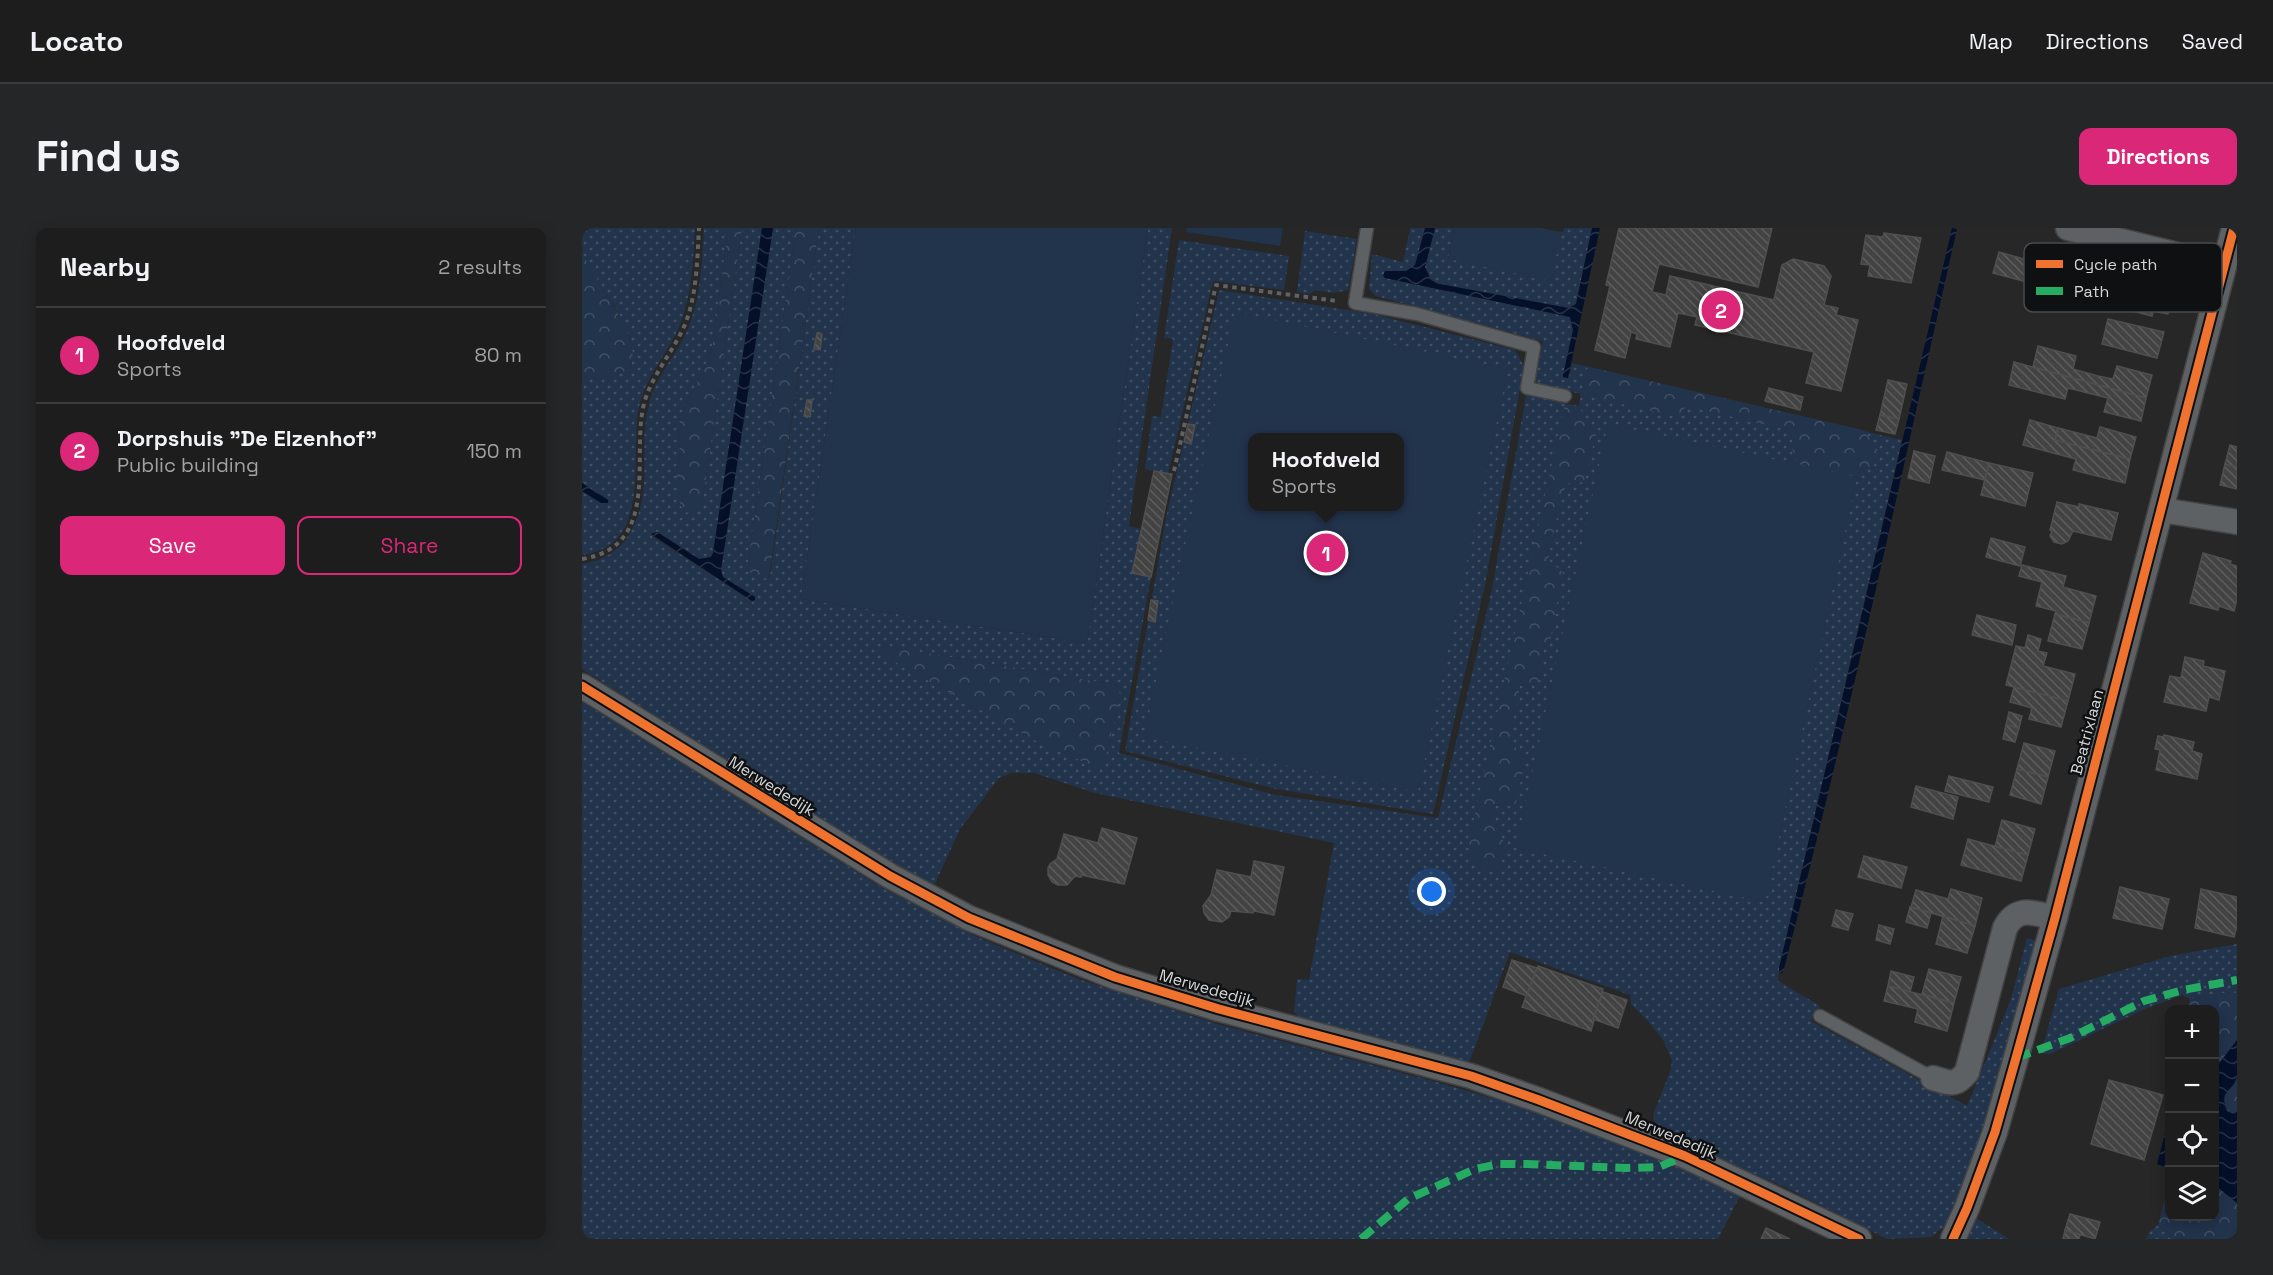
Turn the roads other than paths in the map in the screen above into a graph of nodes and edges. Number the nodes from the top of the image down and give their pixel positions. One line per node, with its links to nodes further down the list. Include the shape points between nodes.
1 (1367, 228): 8 (lane, via 1355,303 1417,315 1534,347 1527,388)
2 (2068, 228): 4 (street)
3 (2234, 228): 5 (street, Beatrixlaan)
4 (2129, 243)
5 (2223, 266): 6 (street, Beatrixlaan)
6 (2222, 270)
7 (2211, 312): 9 (street, Beatrixlaan)
8 (1565, 396)
9 (2160, 510): 10 (street); 12 (street, Beatrixlaan)
10 (2237, 522)
11 (582, 686): 15 (street, Merwededijk, via 880,870 969,918 1115,976 1219,1009 1471,1076 1550,1104 1685,1156)
12 (2055, 918): 14 (street, via 2027,912 2009,919 1967,1072 1951,1084); 16 (street, Beatrixlaan, via 2001,1113)
13 (1820, 1016): 14 (lane)
14 (1933, 1078)
15 (1859, 1239)
16 (1953, 1239)

